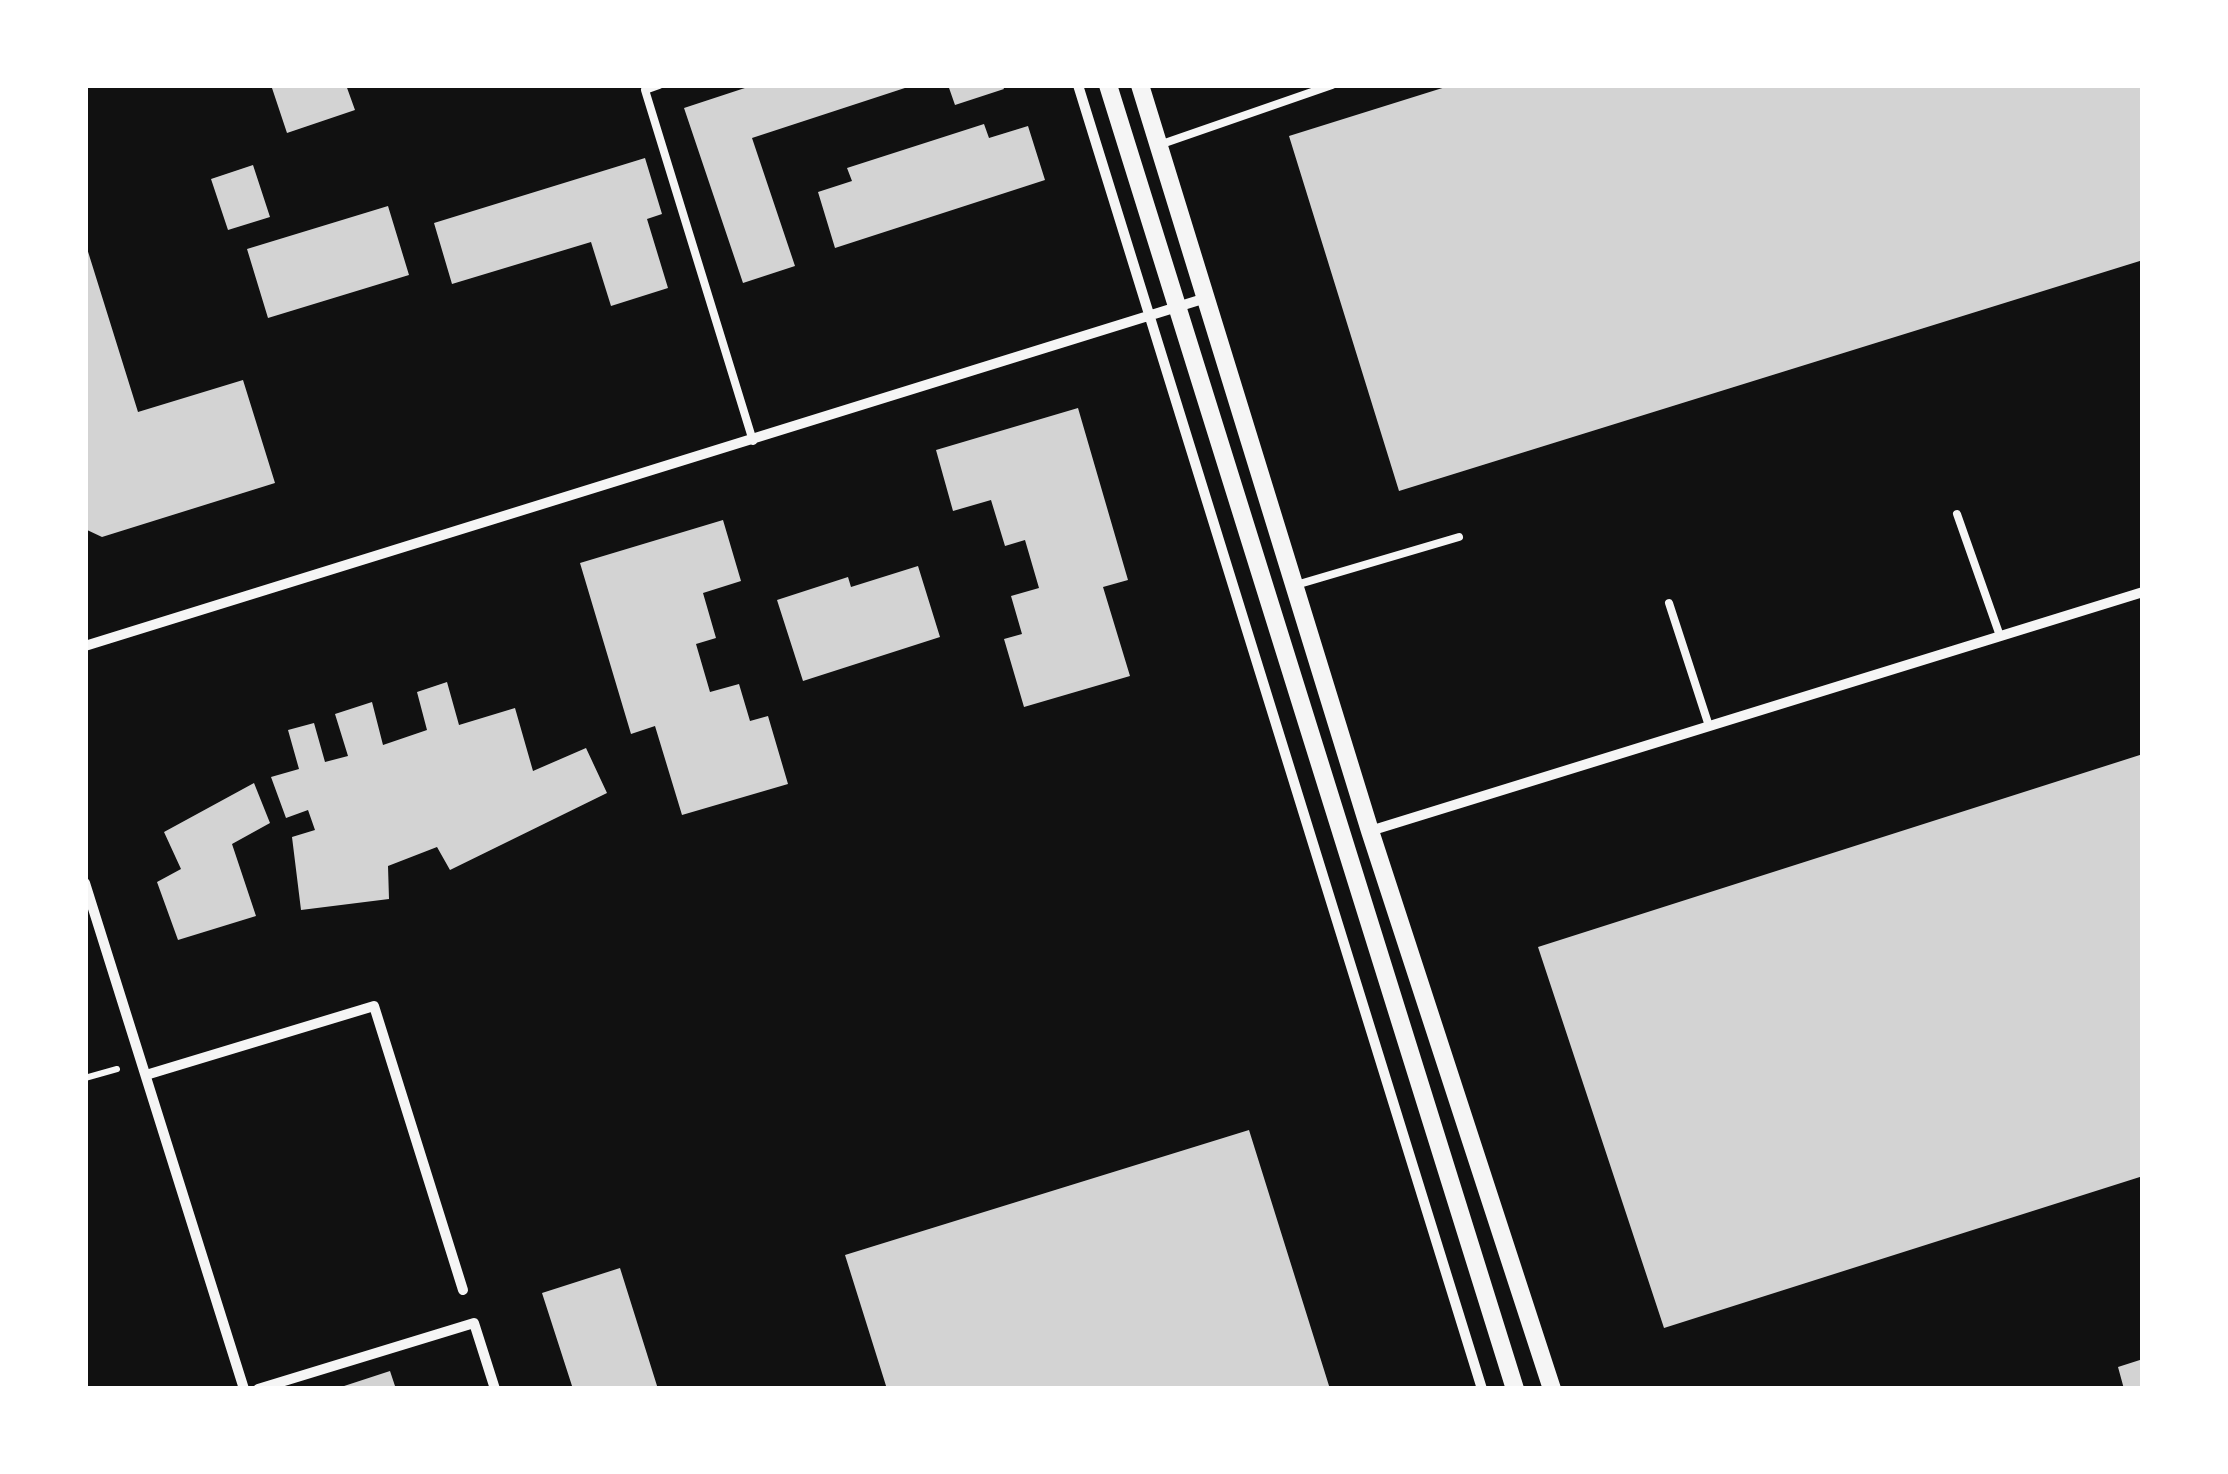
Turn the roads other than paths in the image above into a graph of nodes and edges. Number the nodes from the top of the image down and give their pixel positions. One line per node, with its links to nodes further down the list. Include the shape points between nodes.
1 (659, 85): 10 (lane, via 646,90)
2 (1078, 85): 9 (street)
3 (1108, 85): 8 (street)
4 (1140, 85): 6 (street)
5 (1332, 85): 6 (lane)
6 (1158, 146): 7 (street)
7 (1206, 298): 8 (street); 13 (street)
8 (1178, 308): 9 (street); 27 (street)
9 (1150, 317): 10 (street); 26 (street)
10 (754, 441): 17 (street)
11 (1958, 514): 16 (lane)
12 (1459, 537): 13 (lane)
13 (1296, 585): 19 (street)
14 (2143, 592): 16 (street)
15 (1669, 602): 18 (lane)
16 (2000, 636): 18 (street)
17 (85, 646)
18 (1709, 726): 19 (street)
19 (1370, 831): 28 (street)
20 (85, 883): 21 (street)
21 (146, 1075): 22 (street, via 374,1006); 23 (street)
22 (463, 1290)
23 (244, 1389)
24 (258, 1389): 25 (street, via 474,1324)
25 (495, 1389)
26 (1482, 1389)
27 (1515, 1389)
28 (1552, 1389)

